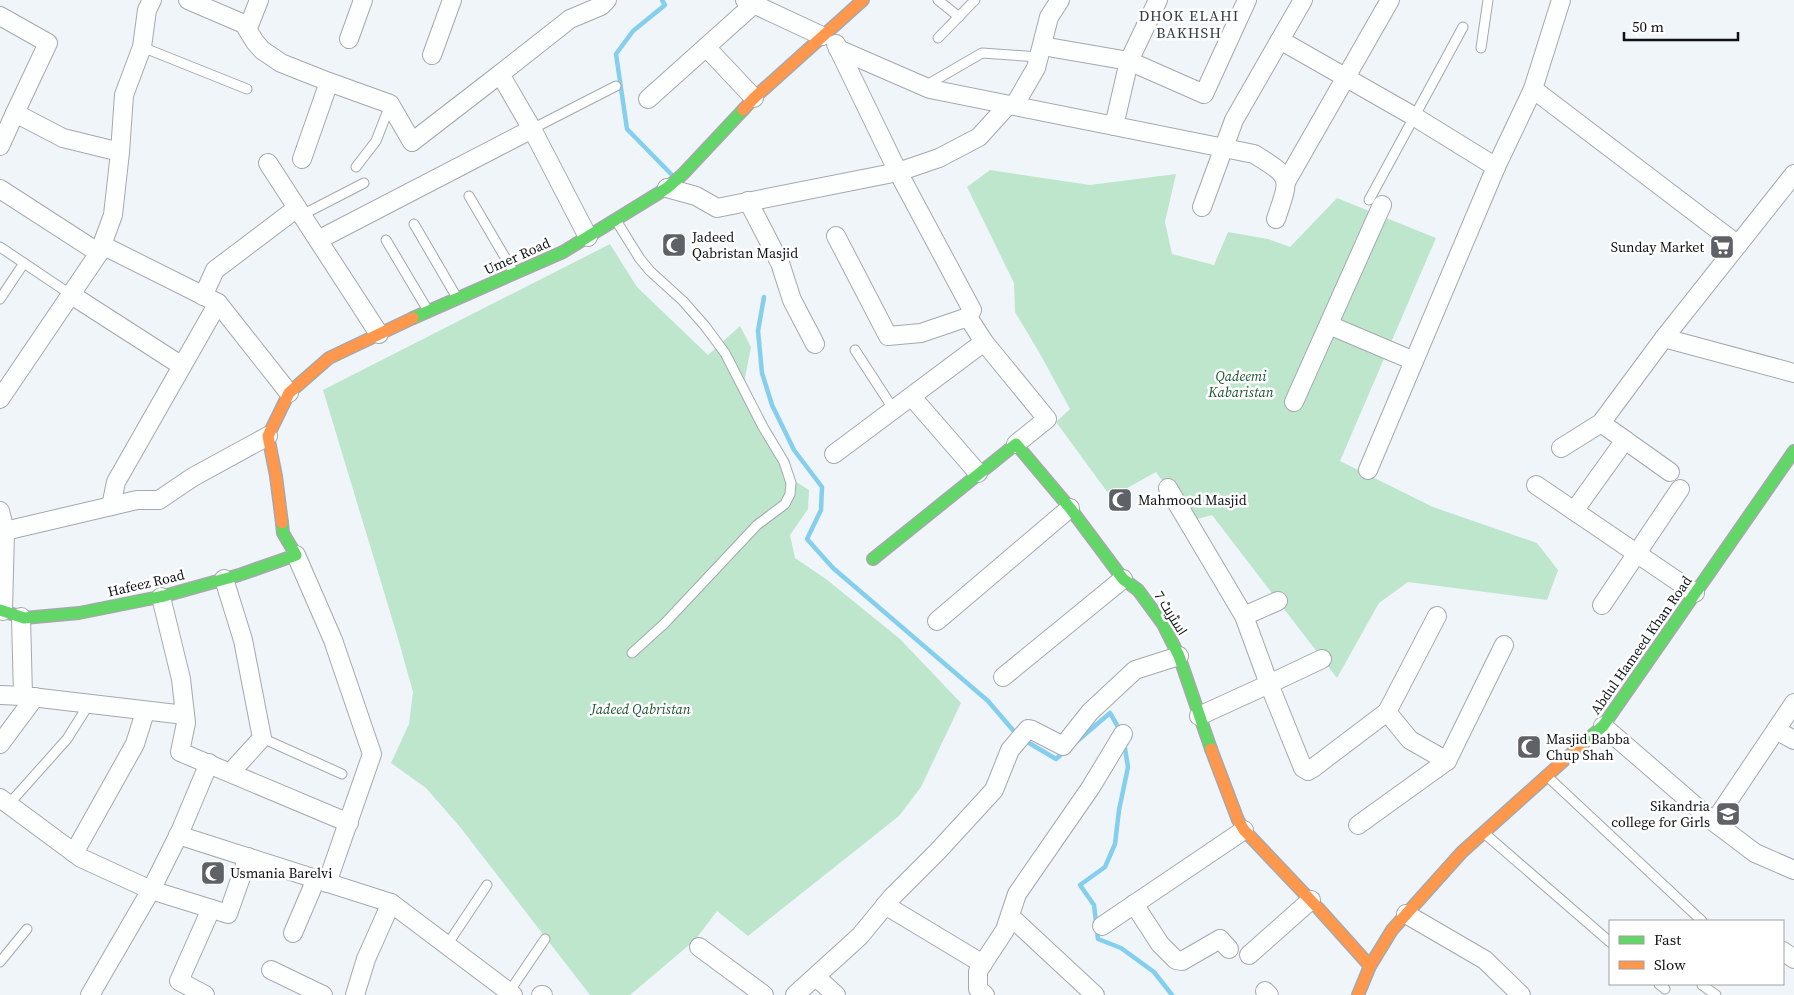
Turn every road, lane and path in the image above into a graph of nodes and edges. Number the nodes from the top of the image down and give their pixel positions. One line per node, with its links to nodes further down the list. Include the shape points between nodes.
1 (152, 0): 27 (street, via 147,10)
2 (188, 0): 21 (street)
3 (259, 0): 21 (street)
4 (363, 0): 24 (street)
5 (452, 0): 31 (street)
6 (863, 0): 22 (street, Umer Road)
7 (938, 0): 19 (lane)
8 (976, 0): 19 (lane)
9 (1060, 0): 30 (street, via 1050,17)
10 (1158, 0): 32 (street)
11 (1247, 0): 32 (street, via 1204,94)
12 (1303, 0): 25 (street)
13 (1390, 0): 34 (street)
14 (1488, 0): 28 (lane)
15 (1561, 0): 39 (street)
16 (749, 2): 22 (street); 26 (street)
17 (599, 3): 33 (street, via 570,19)
18 (0, 16): 44 (street, via 48,43)
19 (958, 17): 23 (lane)
20 (1464, 27): 45 (lane)
21 (248, 28): 35 (street, via 255,42 275,59)
22 (825, 33): 29 (street); 40 (street, Umer Road)
23 (938, 38)
24 (349, 39)
25 (1280, 40): 34 (street); 49 (street, via 1234,120)
26 (706, 47): 40 (street); 41 (street)
27 (142, 48): 38 (lane); 50 (street, via 124,95)
28 (1481, 48)
29 (838, 49): 37 (street); 55 (street)
30 (1040, 52): 32 (street); 37 (lane, via 982,53); 43 (street, via 1036,68)
31 (432, 54)
32 (1128, 61): 46 (street)
33 (500, 74): 42 (street, via 412,142); 47 (street)
34 (1346, 77): 45 (street); 57 (street)
35 (329, 82): 42 (street); 51 (street)
36 (616, 86): 47 (lane)
37 (925, 86): 43 (street)
38 (247, 89)
39 (1533, 89): 54 (street); 73 (street)
40 (754, 98): 60 (street, Umer Road)
41 (648, 100)
42 (390, 104): 53 (lane, via 376,141)
43 (1011, 106): 46 (street); 55 (street, via 979,137 939,158)
44 (15, 113): 48 (street); 50 (street, via 63,138)
45 (1414, 117): 54 (street); 63 (lane)
46 (1114, 126): 49 (street)
47 (532, 129): 70 (street); 71 (street)
48 (0, 146)
49 (1224, 147): 57 (street, via 1254,154 1280,170); 64 (street)
50 (120, 152): 75 (street, via 113,215)
51 (302, 159)
52 (268, 162): 65 (street)
53 (356, 167)
54 (1496, 167): 90 (street)
55 (898, 172): 62 (street); 83 (street, via 972,310)
56 (1794, 174): 73 (street)
57 (1286, 182): 67 (street)
58 (364, 183): 65 (lane)
59 (0, 188): 75 (street)
60 (667, 188): 62 (street, via 696,196 716,208); 66 (street, Umer Road)
61 (468, 196): 77 (lane)
62 (748, 201): 88 (street, via 780,263 792,300)
63 (1375, 203): 84 (street)
64 (1202, 207)
65 (300, 212): 71 (street); 81 (street, via 215,270)
66 (616, 219): 70 (street, Umer Road); 131 (lane, via 640,259 683,301 725,353 784,462 791,483 785,504 757,525 664,624)
67 (1276, 219)
68 (414, 224): 79 (lane)
69 (836, 236): 83 (street, via 888,336 921,333)
70 (588, 237): 77 (street, Umer Road, via 564,252)
71 (318, 240): 85 (street)
72 (386, 240): 82 (lane)
73 (1738, 245): 86 (street)
74 (0, 247): 76 (lane)
75 (100, 249): 78 (street); 81 (street)
76 (24, 263): 78 (lane); 80 (lane)
77 (515, 273): 79 (street, Umer Road)
78 (70, 294): 91 (street); 95 (street)
79 (458, 298): 82 (street, Umer Road)
80 (0, 299)
81 (210, 299): 91 (street); 93 (street)
82 (428, 311): 85 (street, Umer Road)
83 (968, 318): 87 (street)
84 (1329, 325): 90 (street); 96 (street)
85 (379, 334): 93 (street, Umer Road, via 330,358)
86 (1664, 338): 92 (street); 98 (street)
87 (984, 342): 94 (street); 101 (street, via 1047,419)
88 (815, 344)
89 (855, 350): 97 (lane)
90 (1414, 361): 105 (street)
91 (182, 366): 111 (street, via 116,482)
92 (1794, 374)
93 (290, 393): 99 (street, Umer Road)
94 (912, 397): 97 (street); 107 (street)
95 (0, 399)
96 (1294, 402)
97 (894, 410): 104 (street)
98 (1601, 423): 100 (street); 102 (street)
99 (268, 436): 111 (street, via 193,477 159,500 137,500); 117 (street, via 283,533)
100 (1625, 440): 106 (street); 113 (street)
101 (1016, 444): 107 (street); 112 (street, اسٹریٹ 7)
102 (1561, 448)
103 (1794, 451): 121 (street, Abdul Hameed Khan Road)
104 (834, 454)
105 (1368, 470)
106 (1670, 472)
107 (978, 473): 118 (street)
108 (1536, 485): 113 (street)
109 (1168, 488): 126 (street)
110 (1680, 489): 116 (street)
111 (111, 506): 115 (street)
112 (1070, 508): 120 (street, اسٹریٹ 7); 129 (street)
113 (1574, 511): 116 (street)
114 (0, 512): 115 (street)
115 (5, 531): 125 (street)
116 (1637, 553): 121 (street); 124 (street)
117 (296, 555): 119 (street, Hafeez Road); 157 (street, via 333,640 372,754)
118 (873, 559)
119 (224, 579): 122 (street, Hafeez Road); 147 (street, via 243,640)
120 (1123, 579): 132 (street, اسٹریٹ 7, via 1138,590 1158,617); 134 (street)
121 (1695, 593): 144 (street, Abdul Hameed Khan Road)
122 (161, 597): 128 (street, Hafeez Road, via 79,613); 142 (street, via 181,679)
123 (1278, 601): 126 (street)
124 (1602, 604)
125 (2, 610): 128 (street, Hafeez Road)
126 (1244, 616): 135 (street)
127 (1437, 616): 141 (street)
128 (21, 617): 137 (street)
129 (937, 621)
130 (1504, 645): 150 (street)
131 (632, 653)
132 (1179, 656): 143 (street, اسٹریٹ 7); 171 (street, via 1135,670 1090,712 1063,746 1028,729 1010,750 994,790)
133 (1322, 659): 135 (street)
134 (1002, 677)
135 (1269, 684): 141 (street, via 1303,768 1308,771); 143 (street)
136 (0, 695): 137 (street)
137 (29, 697): 139 (street); 149 (street)
138 (1794, 703): 145 (street)
139 (89, 704): 140 (street); 155 (lane, via 67,739)
140 (145, 712): 142 (street); 162 (street, via 135,744)
141 (1387, 712): 150 (street, via 1410,740)
142 (185, 716): 151 (street, via 180,752)
143 (1199, 716): 159 (street, اسٹریٹ 7)
144 (1603, 726): 154 (street, Abdul Hameed Khan Road); 156 (street)
145 (1776, 730): 148 (street); 156 (street)
146 (1123, 734): 174 (street, via 1091,787 1017,894)
147 (262, 738): 152 (street); 153 (lane)
148 (1794, 740)
149 (0, 744)
150 (1447, 761): 158 (street)
151 (209, 763): 152 (street); 161 (street)
152 (231, 772): 157 (street)
153 (342, 774)
154 (1547, 776): 160 (street, Abdul Hameed Khan Road); 175 (lane)
155 (4, 801): 162 (street)
156 (1714, 822): 164 (street, via 1755,853)
157 (349, 823): 165 (street)
158 (1358, 825)
159 (1244, 830): 168 (street, اسٹریٹ 7); 170 (street)
160 (1484, 833): 173 (street, Abdul Hameed Khan Road, via 1462,852); 180 (lane)
161 (178, 835): 163 (street); 167 (street)
162 (74, 853): 167 (street)
163 (248, 857): 165 (street); 172 (street, via 228,914)
164 (1794, 870)
165 (322, 881): 169 (street); 178 (street)
166 (487, 885): 181 (lane)
167 (151, 890): 172 (street); 192 (street)
168 (1311, 900): 184 (street); 187 (street, اسٹریٹ 7)
169 (391, 902): 181 (street); 195 (street, via 366,959)
170 (1134, 904): 176 (street); 183 (street, via 1160,944 1176,960 1182,961 1220,939)
171 (885, 905): 186 (street); 189 (street, via 860,936)
172 (211, 909): 193 (street, via 179,981)
173 (1406, 914): 187 (street, Abdul Hameed Khan Road); 202 (street, via 1485,960)
174 (1010, 916): 186 (street, via 1005,930); 200 (street)
175 (1701, 920)
176 (1102, 926)
177 (27, 929): 185 (lane)
178 (293, 933)
179 (545, 939): 191 (lane)
180 (1609, 941)
181 (447, 945): 191 (street)
182 (699, 947): 196 (street)
183 (1229, 949)
184 (1249, 956)
185 (0, 962)
186 (983, 964): 199 (street, via 978,971 978,989)
187 (1370, 966): 201 (street, Abdul Hameed Khan Road)
188 (272, 970): 194 (street)
189 (816, 977): 197 (street); 198 (street)
190 (1702, 985): 203 (lane)
191 (511, 994)
192 (90, 995)
193 (205, 995)
194 (323, 995)
195 (356, 995)
196 (764, 995)
197 (795, 995)
198 (836, 995)
199 (985, 995)
200 (1094, 995)
201 (1358, 995)
202 (1521, 995)
203 (1716, 995)

